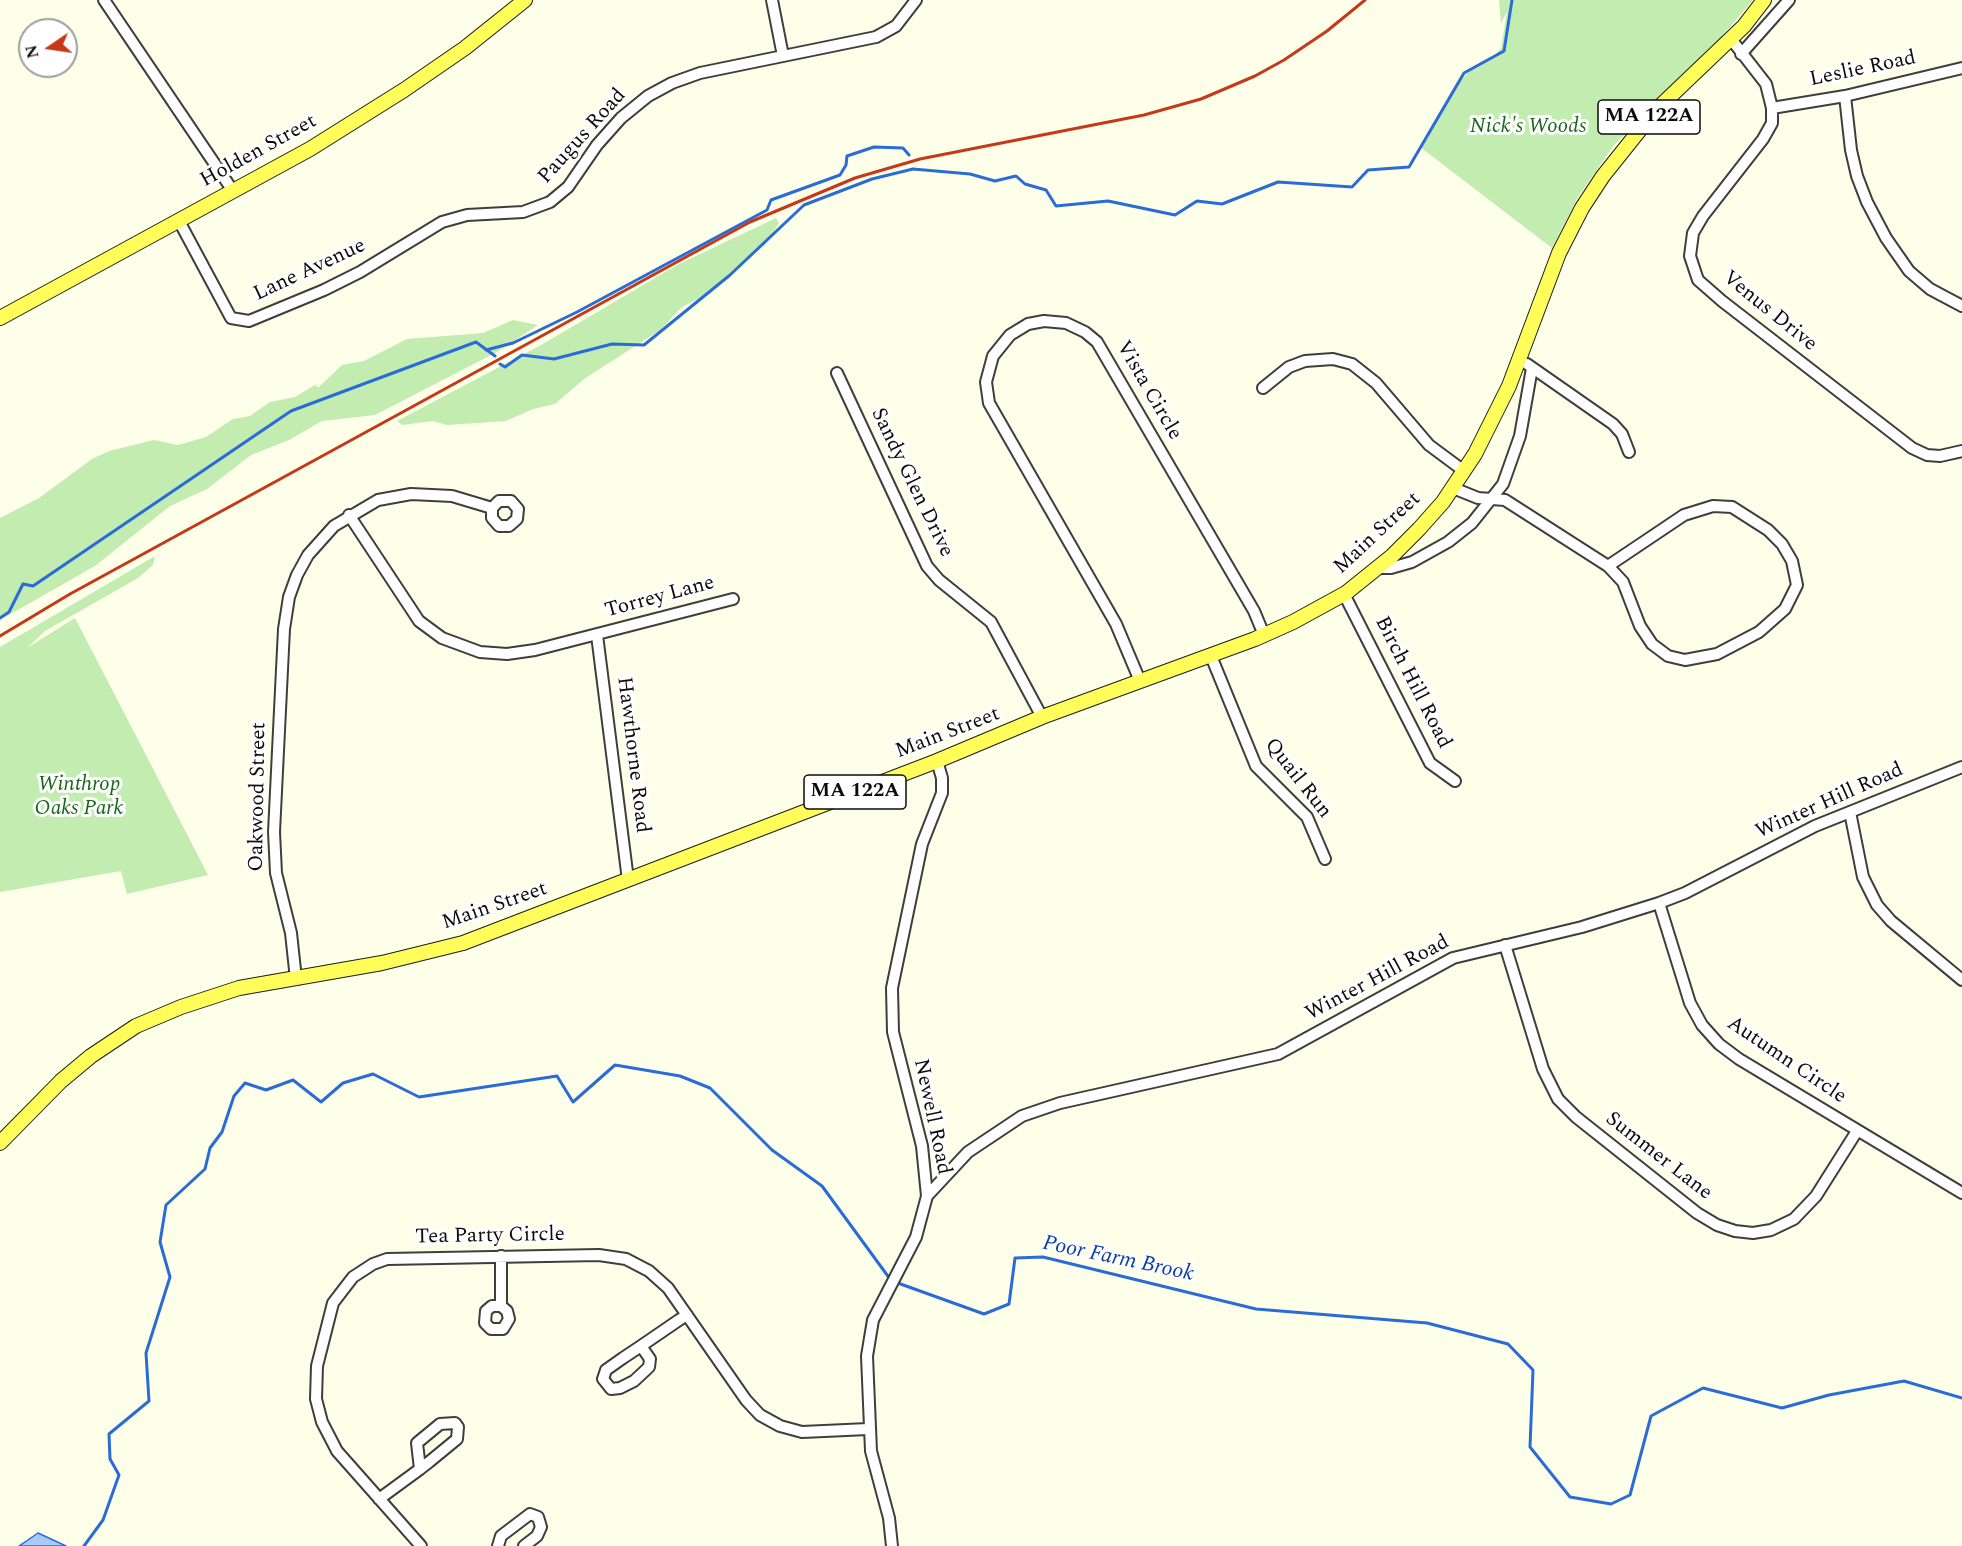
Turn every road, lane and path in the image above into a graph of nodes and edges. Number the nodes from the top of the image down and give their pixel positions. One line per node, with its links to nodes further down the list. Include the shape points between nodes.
1 (104, 0): 13 (street)
2 (525, 0): 13 (main road, Holden Street, via 395,96)
3 (772, 0): 9 (street)
4 (916, 0): 9 (street, Paugus Road, via 902,20 883,34)
5 (1764, 0): 7 (main road, MA 122A)
6 (1789, 0): 8 (street)
7 (1731, 39): 8 (street); 18 (main road, Main Street / MA 122A, via 1669,96 1592,192 1559,254)
8 (1741, 54): 12 (street, via 1766,84)
9 (783, 56): 15 (street, Paugus Road, via 688,76 648,96 608,131 568,187 544,205 523,212 458,216 432,226)
10 (1962, 68): 11 (street, Leslie Road)
11 (1845, 96): 12 (street, Leslie Road); 16 (street, via 1857,176 1886,238 1909,271 1930,289)
12 (1772, 108): 22 (street, Venus Drive, via 1772,123 1763,139 1693,233 1690,256 1698,280 1912,448 1940,456)
13 (232, 191): 14 (main road, Holden Street)
14 (179, 221): 15 (street, Lane Avenue, via 231,318 249,321 324,290); 17 (main road, Holden Street)
15 (406, 244)
16 (1962, 306)
17 (0, 318)
18 (1519, 358): 19 (street); 24 (main road, Main Street / MA 122A, via 1495,417)
19 (1532, 368): 23 (street, via 1612,424 1622,434); 26 (street, via 1514,459)
20 (837, 373): 37 (street, Sandy Glen Drive, via 927,566 991,622)
21 (1263, 388): 24 (street, via 1289,367 1305,361 1333,359 1352,364 1376,383 1429,445)
22 (1962, 451)
23 (1629, 452)
24 (1464, 471): 25 (main road, Main Street / MA 122A)
25 (1453, 488): 26 (street); 30 (main road, Main Street / MA 122A)
26 (1492, 499): 29 (street, via 1505,500); 30 (street, via 1465,529 1434,551 1399,566)
27 (492, 508): 28 (street, Oakwood Street, via 452,496 411,494 378,500)
28 (349, 515): 33 (street, Torrey Lane, via 419,621 448,641 480,652 507,654); 46 (street, Oakwood Street, via 325,534 302,565 286,609 274,853)
29 (1608, 566): 29 (street, via 1623,582 1640,626 1652,644 1668,656 1685,660 1717,654 1759,632 1785,609 1797,585 1792,561 1778,539 1740,511 1722,505 1678,518)
30 (1378, 568): 31 (main road, Main Street / MA 122A)
31 (1344, 594): 34 (main road, Main Street / MA 122A); 40 (street, Birch Hill Road, via 1427,758)
32 (733, 599): 33 (street, Torrey Lane)
33 (597, 635): 43 (street, Hawthorne Road)
34 (1264, 635): 35 (main road, Main Street / MA 122A); 36 (street, Vista Circle, via 1254,611 1097,342 1066,323 1029,324 1010,335 993,356 987,376 989,403 1116,624)
35 (1211, 656): 36 (main road, Main Street / MA 122A); 42 (street, Quail Run, via 1256,766 1307,817)
36 (1140, 681): 37 (main road, Main Street / MA 122A)
37 (1042, 717): 38 (main road, Main Street / MA 122A)
38 (937, 761): 43 (main road, Main Street / MA 122A); 51 (street, Newell Road, via 942,790 922,844 892,988 893,1032 925,1162)
39 (1962, 767): 41 (street, Winter Hill Road)
40 (1455, 781)
41 (1850, 812): 44 (street, Winter Hill Road); 47 (street, via 1863,877 1877,905)
42 (1325, 860)
43 (628, 880): 46 (main road, Main Street / MA 122A, via 463,943)
44 (1659, 903): 45 (street, Winter Hill Road); 48 (street, Autumn Circle, via 1690,1003 1707,1032 1732,1054)
45 (1505, 945): 48 (street, Summer Lane, via 1546,1077 1558,1099 1594,1132 1717,1225 1753,1233 1772,1230 1794,1219 1815,1196); 51 (street, Winter Hill Road, via 1446,961 1270,1057 1060,1103 1022,1116 968,1152)
46 (296, 979): 49 (main road, Main Street / MA 122A, via 221,993 136,1026 75,1068)
47 (1962, 980)
48 (1857, 1131): 50 (street, Autumn Circle)
49 (0, 1143)
50 (1962, 1193)
51 (927, 1196): 56 (street, Newell Road, via 916,1237 873,1320 868,1339)
52 (501, 1256): 53 (street); 54 (street, Tea Party Circle, via 600,1255 626,1259 662,1282); 58 (street, Tea Party Circle, via 380,1261 347,1283 333,1303 316,1374 319,1414 337,1451)
53 (501, 1306)
54 (687, 1315): 55 (street); 56 (street, Tea Party Circle, via 746,1400 770,1421 802,1432)
55 (641, 1346): 55 (street, via 606,1370 603,1379 611,1389 634,1381 648,1367 650,1359)
56 (868, 1429): 62 (street, Newell Road)
57 (420, 1469): 57 (street, via 457,1438 455,1424 440,1424 417,1443); 58 (street)
58 (379, 1499): 59 (street, Tea Party Circle)
59 (421, 1546)
60 (498, 1546): 61 (street, via 501,1536 530,1515 538,1517 541,1527 537,1536)
61 (524, 1546)
62 (892, 1546)

